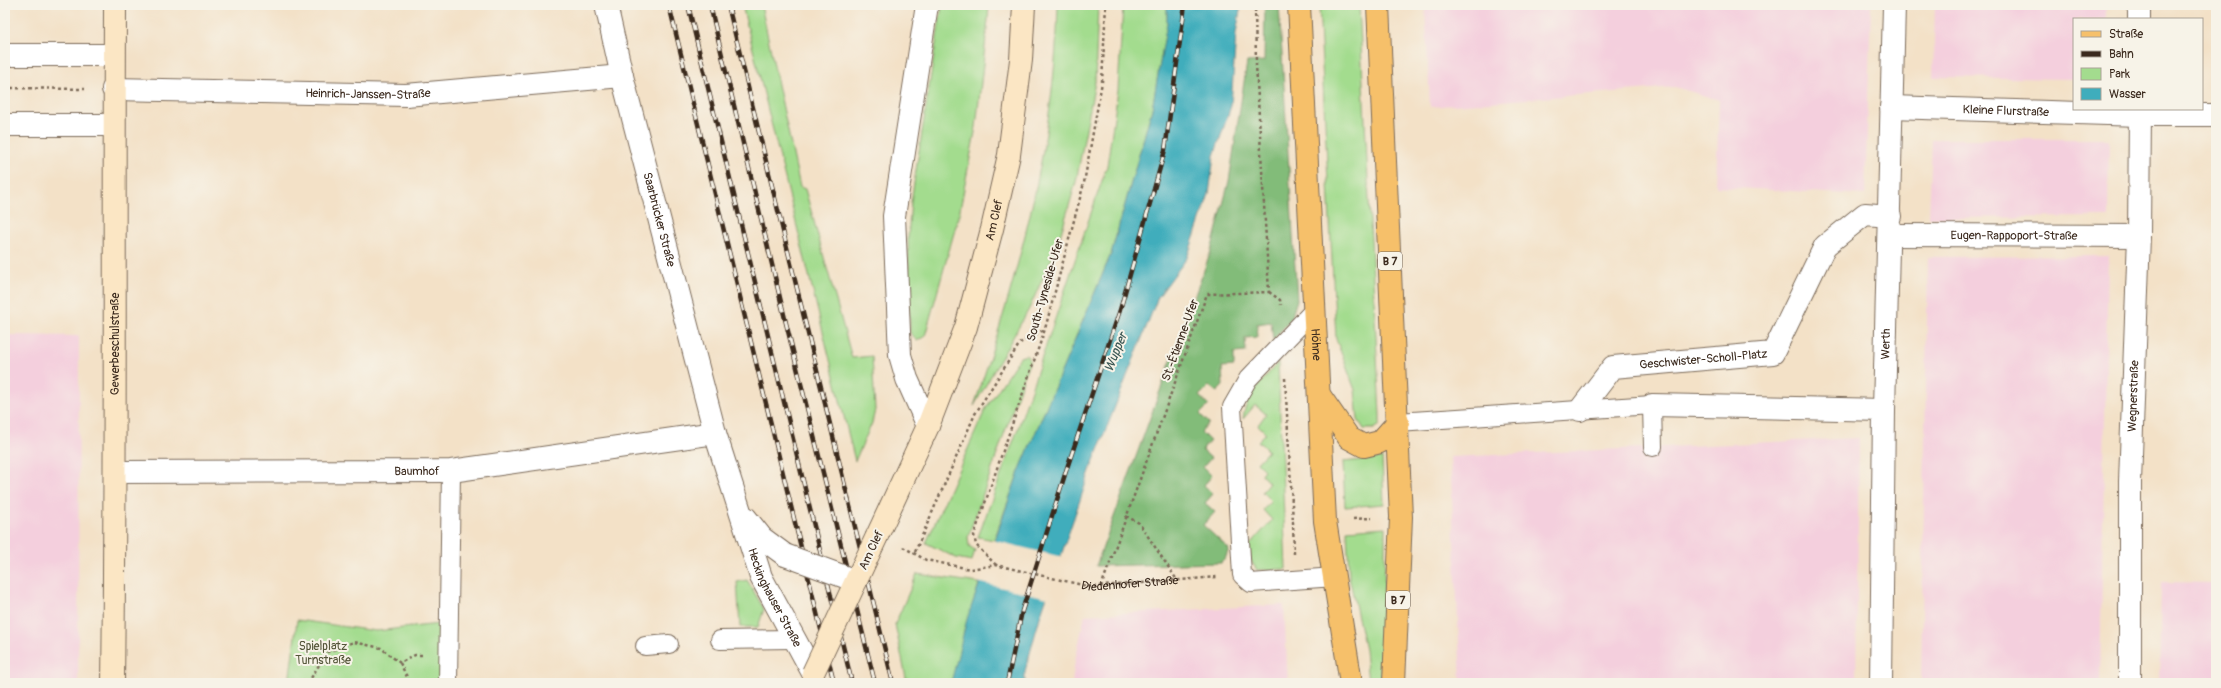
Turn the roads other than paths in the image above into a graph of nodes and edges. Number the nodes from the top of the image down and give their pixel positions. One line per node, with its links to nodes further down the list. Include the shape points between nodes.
1 (115, 5): 11 (main road, Gewerbeschulstraße)
2 (606, 5): 12 (street, Saarbrücker Straße)
3 (927, 5): 27 (street, via 894,216 900,355 907,379)
4 (1024, 5): 27 (main road, Am Clef, via 1021,60 1009,155 994,221 966,327)
5 (1299, 5): 21 (main road, Höhne)
6 (1378, 5): 26 (main road, B 7)
7 (1894, 5): 14 (street, Werth)
8 (2139, 5): 9 (street)
9 (2139, 18)
10 (5, 55): 11 (street)
11 (113, 55): 13 (main road, Gewerbeschulstraße)
12 (622, 76): 13 (street, Heinrich-Janssen-Straße, via 406,95); 28 (street, Saarbrücker Straße)
13 (113, 89): 18 (main road, Gewerbeschulstraße)
14 (1891, 107): 15 (street, Kleine Flurstraße); 19 (street, Werth)
15 (2140, 112): 16 (street, Kleine Flurstraße); 20 (street, Wegnerstraße)
16 (2216, 115)
17 (5, 125): 18 (street)
18 (114, 125): 31 (main road, Gewerbeschulstraße)
19 (1890, 226): 20 (street, Eugen-Rappoport-Straße); 24 (street, Geschwister-Scholl-Platz, via 1865,214 1825,246 1773,353 1613,367); 25 (street, Werth)
20 (2139, 236): 45 (street, Wegnerstraße, via 2130,482)
21 (1316, 308): 22 (main road, Höhne); 33 (lane, via 1248,379 1232,407 1242,575 1251,583)
22 (1320, 396): 26 (main road, via 1349,438 1364,446 1380,442); 33 (main road, Höhne, via 1325,521)
23 (1652, 405): 24 (lane); 25 (street); 29 (lane)
24 (1580, 410): 26 (lane)
25 (1884, 410): 44 (street, Werth)
26 (1398, 422): 43 (main road, B 7, via 1401,538)
27 (928, 426): 34 (main road, Am Clef, bridge)
28 (715, 433): 30 (street, Baumhof); 32 (street, Heckinghauser Straße)
29 (1654, 447)
30 (451, 471): 31 (street, Baumhof); 41 (lane)
31 (116, 472): 40 (main road, Gewerbeschulstraße)
32 (739, 509): 34 (street, Heckinghauser Straße, bridge, via 762,538 785,555); 35 (street, Heckinghauser Straße, via 761,577)
33 (1335, 577): 42 (main road, Höhne)
34 (856, 581): 39 (main road, Am Clef, bridge)
35 (793, 639): 36 (lane); 39 (street, Heckinghauser Straße)
36 (720, 640)
37 (669, 644): 38 (lane)
38 (645, 646)
39 (811, 678)
40 (113, 683)
41 (448, 683)
42 (1351, 683)
43 (1394, 683)
44 (1880, 683)
45 (2130, 683)

